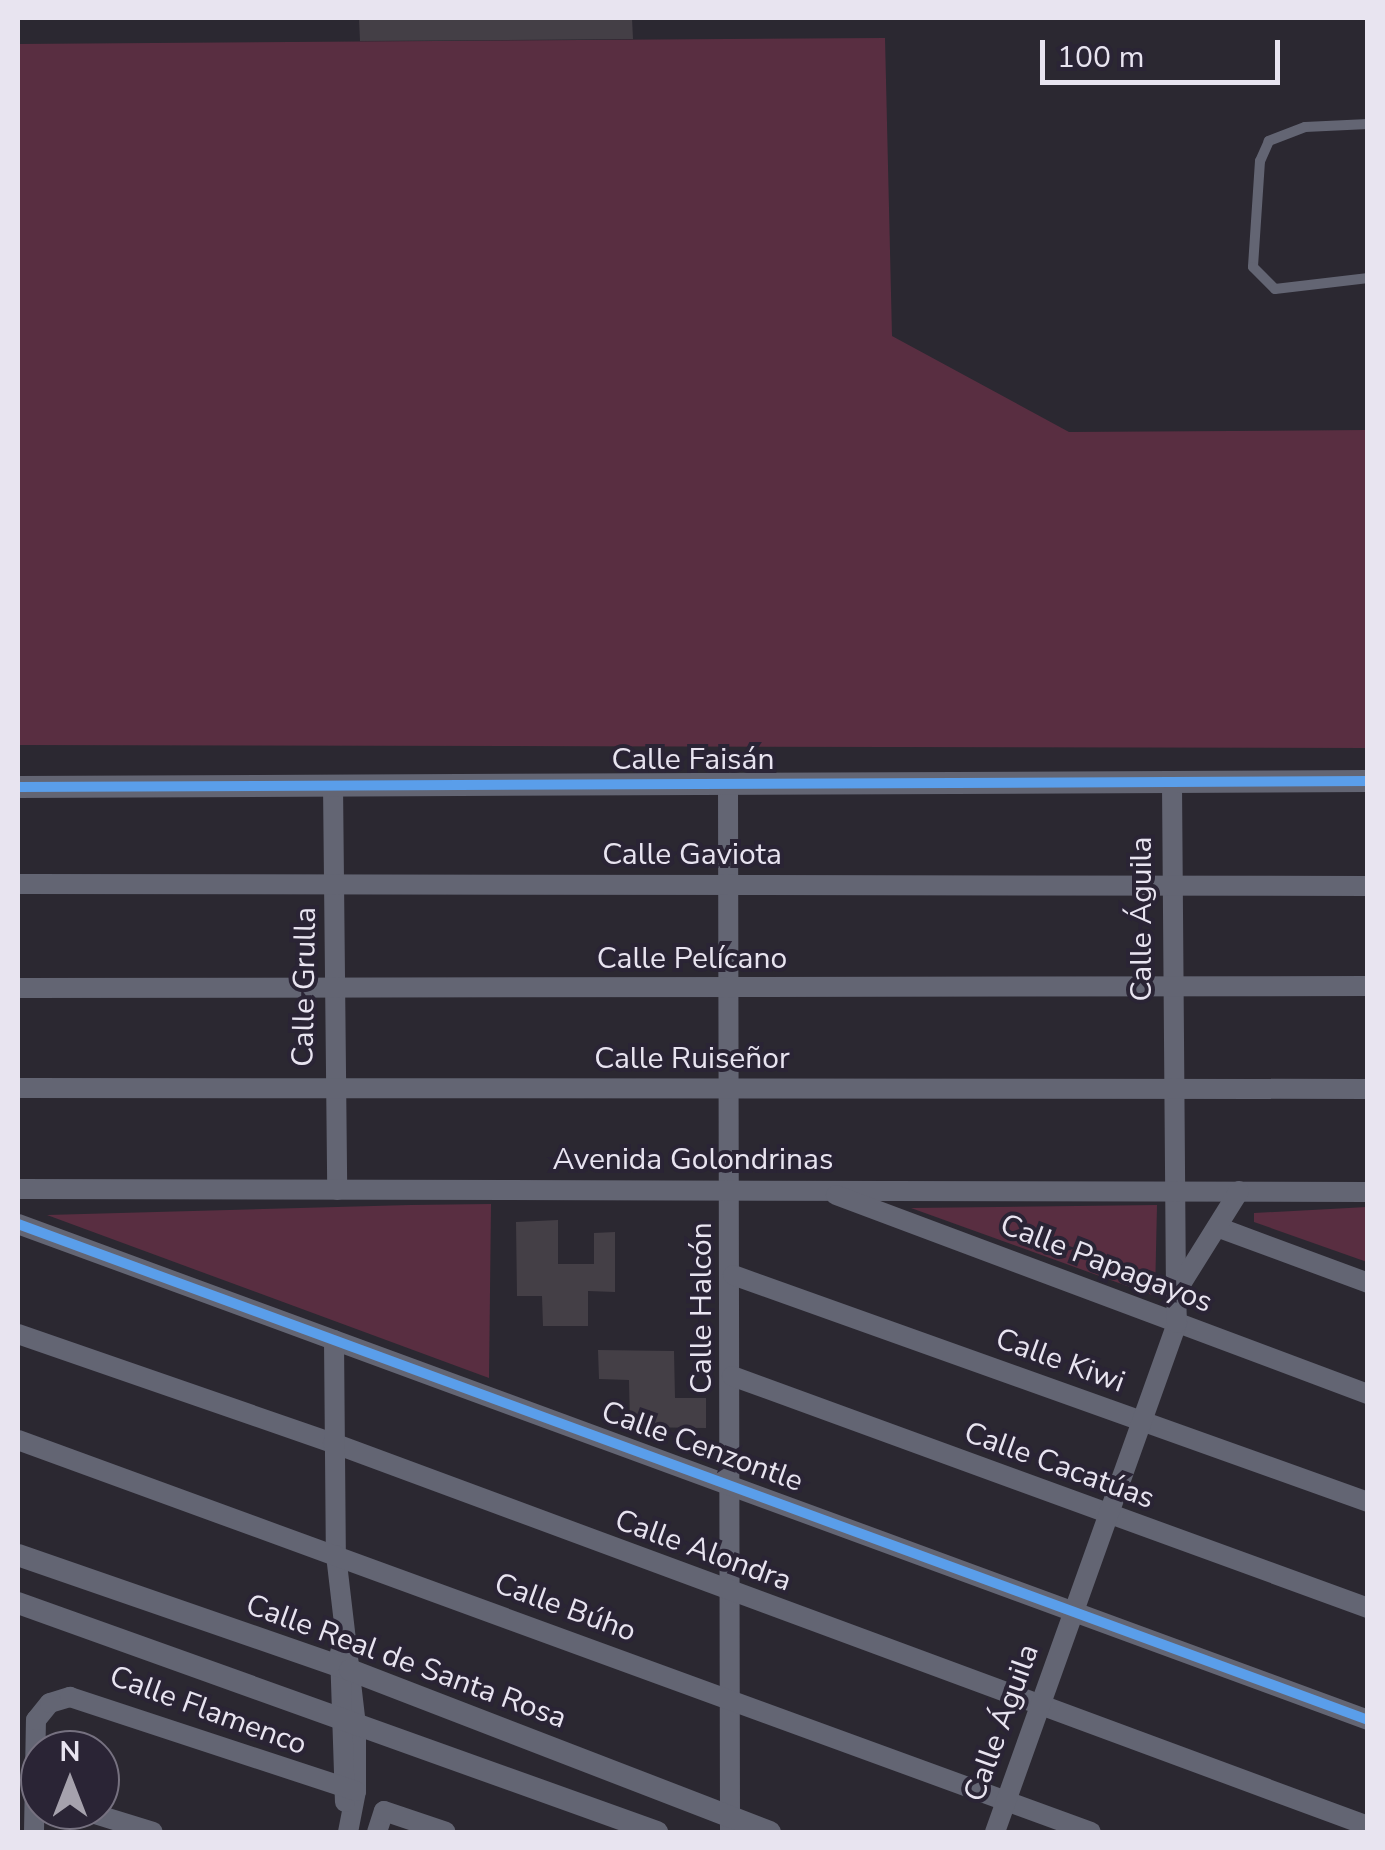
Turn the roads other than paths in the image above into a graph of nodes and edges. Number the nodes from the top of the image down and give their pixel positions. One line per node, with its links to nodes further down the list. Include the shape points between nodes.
1 (1368, 124): 2 (lane, via 1305,127 1270,141 1260,161 1253,267 1276,289)
2 (1368, 278)
3 (1368, 780): 6 (street, Calle Faisán)
4 (728, 784): 5 (street, Calle Faisán); 6 (street, Calle Faisán); 9 (street, Calle Halcón)
5 (333, 785): 7 (street, Calle Faisán); 11 (street, Calle Grulla)
6 (1172, 785): 12 (street, Calle Águila)
7 (18, 787)
8 (18, 884): 11 (street, Calle Gaviota)
9 (731, 884): 11 (street, Calle Gaviota); 12 (street, Calle Gaviota); 17 (street, Calle Halcón)
10 (1368, 886): 12 (street, Calle Gaviota)
11 (336, 887): 16 (street, Calle Grulla)
12 (1172, 889): 13 (street, Calle Águila)
13 (1171, 986): 14 (street, Calle Pelícano); 17 (street, Calle Pelícano); 20 (street, Calle Águila)
14 (1368, 986)
15 (18, 988): 16 (street, Calle Pelícano)
16 (336, 990): 17 (street, Calle Pelícano); 22 (street, Calle Grulla)
17 (732, 990): 19 (street, Calle Halcón)
18 (18, 1088): 22 (street, Calle Ruiseñor)
19 (729, 1089): 20 (street, Calle Ruiseñor); 22 (street, Calle Ruiseñor); 25 (street, Calle Halcón)
20 (1174, 1089): 21 (street, Calle Ruiseñor); 27 (street, Calle Águila)
21 (1368, 1089)
22 (334, 1090): 24 (street, Calle Grulla)
23 (18, 1189): 24 (street, Avenida Golondrinas)
24 (336, 1190): 25 (street, Avenida Golondrinas)
25 (732, 1190): 26 (street, Avenida Golondrinas); 32 (street, Calle Halcón)
26 (824, 1190): 27 (street, Avenida Golondrinas); 35 (street, Calle Papagayos)
27 (1174, 1191): 28 (street, Avenida Golondrinas); 34 (street, Calle Águila)
28 (1240, 1191): 29 (street, Avenida Golondrinas); 31 (street)
29 (1368, 1192)
30 (18, 1224): 37 (street, Calle Cenzontle)
31 (1217, 1226): 33 (street); 34 (street)
32 (733, 1275): 38 (street, Calle Halcón); 40 (street, Calle Kiwi)
33 (1368, 1283)
34 (1176, 1292): 35 (street, Calle Águila)
35 (1177, 1323): 39 (street, Calle Papagayos); 40 (street, Calle Águila)
36 (18, 1334): 42 (street, Calle Alondra)
37 (334, 1340): 42 (street); 43 (street, Calle Cenzontle)
38 (732, 1376): 43 (street, Calle Halcón); 45 (street, Calle Cacatúas)
39 (1368, 1394)
40 (1143, 1422): 44 (street, Calle Kiwi); 45 (street, Calle Águila)
41 (18, 1440): 47 (street, Calle Búho)
42 (334, 1443): 47 (street); 48 (street, Calle Alondra)
43 (730, 1484): 48 (street, Calle Halcón); 51 (street, Calle Cenzontle)
44 (1368, 1502)
45 (1109, 1517): 50 (street, Calle Cacatúas); 51 (street, Calle Águila)
46 (18, 1555): 52 (street, Calle Real de Santa Rosa)
47 (336, 1555): 52 (street); 53 (street, Calle Búho)
48 (731, 1594): 53 (street, Calle Halcón); 54 (street, Calle Alondra)
49 (18, 1603): 56 (street)
50 (1368, 1608)
51 (1074, 1611): 54 (street, Calle Águila); 55 (street, Calle Cenzontle)
52 (343, 1660): 56 (street); 61 (street, Calle Real de Santa Rosa)
53 (731, 1701): 59 (street, Calle Búho); 61 (street, Calle Halcón)
54 (1042, 1705): 59 (street, Calle Águila); 62 (street, Calle Alondra)
55 (1368, 1720)
56 (347, 1722): 58 (street); 67 (street)
57 (35, 1730): 58 (street, Calle Flamenco, via 41,1710 82,1698)
58 (349, 1791): 60 (street)
59 (1007, 1800): 69 (street, Calle Águila); 70 (street, Calle Búho)
60 (349, 1824)
61 (730, 1825): 68 (street, Calle Real de Santa Rosa)
62 (1368, 1826)
63 (131, 1828): 64 (street)
64 (153, 1832)
65 (378, 1832): 66 (street, via 384,1811)
66 (446, 1832)
67 (657, 1832)
68 (770, 1832)
69 (995, 1832)
70 (1091, 1832)

